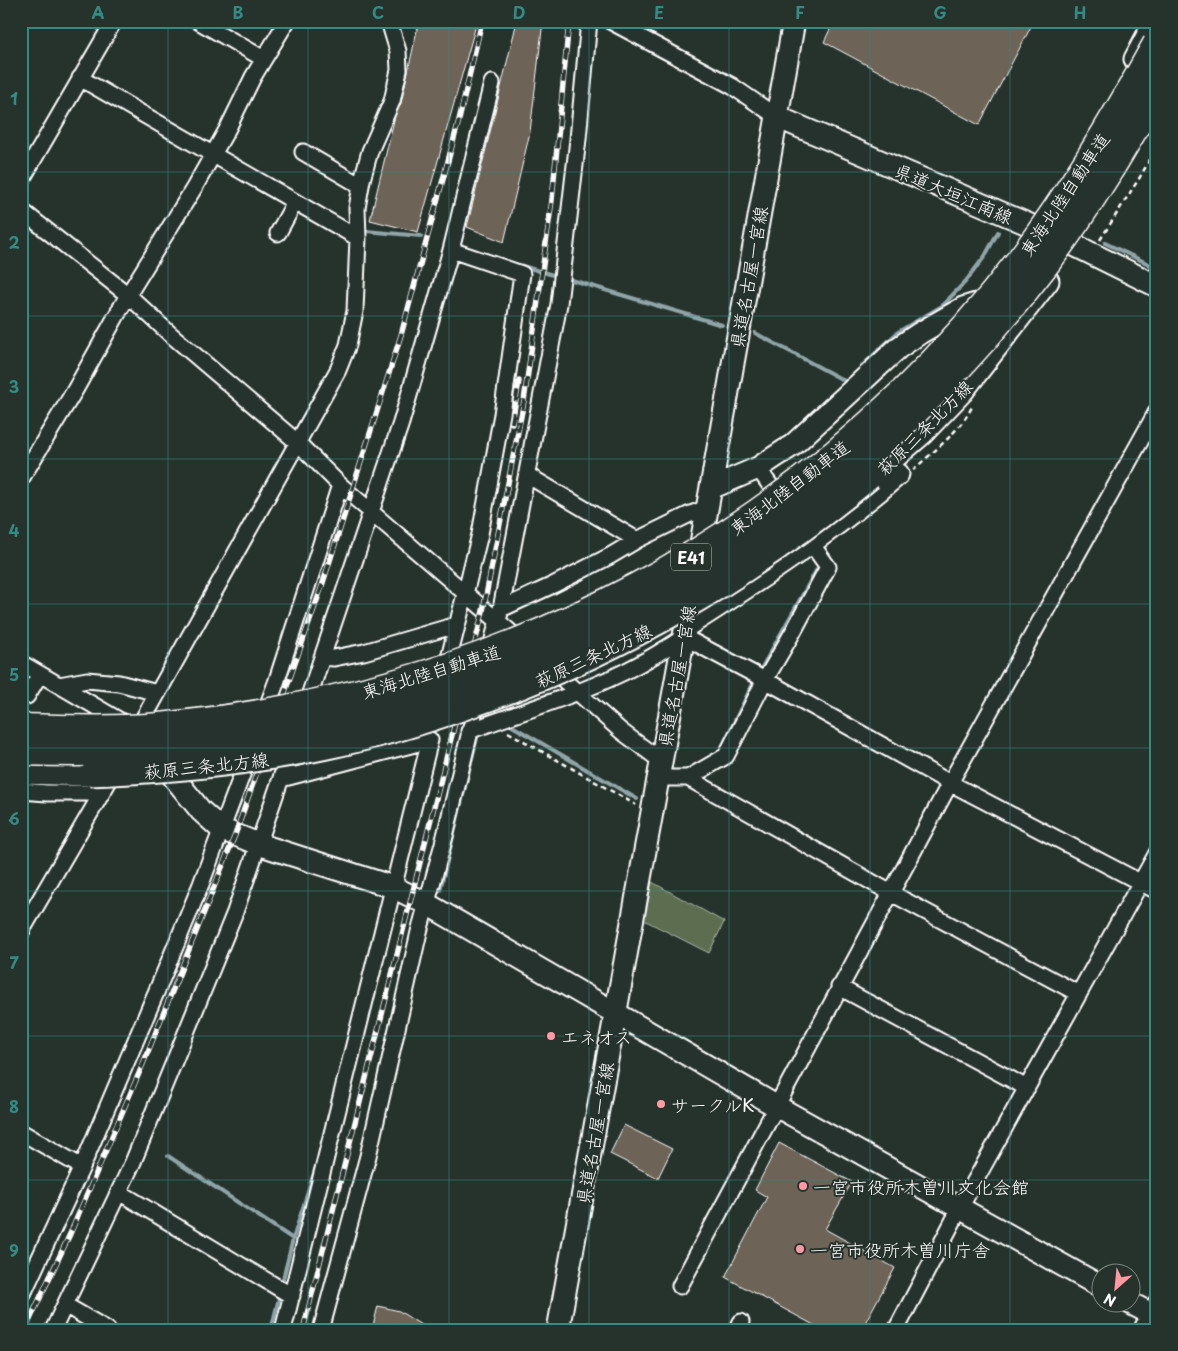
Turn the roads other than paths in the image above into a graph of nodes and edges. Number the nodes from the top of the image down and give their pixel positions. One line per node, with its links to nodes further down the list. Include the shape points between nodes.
1 (114, 21): 11 (street)
2 (198, 21): 10 (street)
3 (287, 21): 10 (street)
4 (389, 21): 19 (street, via 398,51 399,70 392,101 370,151)
5 (589, 21): 33 (street, via 558,304)
6 (610, 21): 15 (street, via 732,86)
7 (794, 21): 15 (main road, 県道名古屋一宮線)
8 (1155, 21): 24 (main road, 萩原三条北方線, via 1072,178 1064,206)
9 (1157, 44): 52 (highway, 東海北陸自動車道 / E41, bridge, via 1066,196 1026,253 952,341 906,388 821,465 718,541 661,575 550,630 438,672 358,694 291,709 154,727)
10 (264, 59): 17 (street)
11 (80, 78): 17 (street); 18 (street)
12 (492, 83): 25 (street)
13 (1157, 88): 56 (highway, 東海北陸自動車道 / E41, bridge, via 1085,208 998,322 929,397 877,446 781,524 730,560 617,623 570,645 430,699 286,733 217,744 146,751)
14 (1157, 111): 24 (main road, 萩原三条北方線, via 1111,186)
15 (777, 117): 24 (main road, 県道大垣江南線); 36 (main road, 県道名古屋一宮線)
16 (302, 152): 19 (street)
17 (212, 155): 20 (street); 27 (street)
18 (21, 181)
19 (361, 186): 23 (street, via 357,208)
20 (295, 202): 22 (street); 23 (street)
21 (21, 210): 27 (street)
22 (278, 233)
23 (358, 238): 31 (street, via 355,311 348,345 338,370)
24 (1065, 241): 26 (main road, 県道大垣江南線); 28 (main road, 萩原三条北方線, via 1053,261 1044,287)
25 (451, 250): 37 (street, via 402,423); 40 (street, via 522,274 502,414)
26 (1157, 286)
27 (128, 295): 31 (street); 34 (street)
28 (1027, 308): 29 (main road, 萩原三条北方線); 32 (main road, via 976,304 920,333 898,348 793,445)
29 (986, 363): 39 (main road, via 948,428 872,497); 58 (main road, 萩原三条北方線, bridge, via 944,412 872,478 798,537 686,609 592,658 498,697 387,734 327,748 134,773)
30 (1157, 412): 61 (street)
31 (297, 442): 35 (street); 50 (street)
32 (758, 468): 36 (main road); 39 (street)
33 (527, 475): 38 (street); 41 (street)
34 (21, 479)
35 (340, 485): 37 (street); 64 (street, via 276,683)
36 (709, 498): 38 (street, via 688,515); 43 (main road, 県道名古屋一宮線)
37 (372, 512): 40 (street); 44 (street)
38 (637, 540): 41 (street)
39 (812, 543): 43 (main road); 47 (street, via 828,567)
40 (466, 593): 41 (street); 42 (street)
41 (499, 615): 49 (street); 54 (street)
42 (456, 626): 44 (street, via 364,652); 55 (street)
43 (684, 632): 47 (street); 49 (street, via 659,653); 57 (main road, 県道名古屋一宮線)
44 (322, 658): 60 (street)
45 (21, 663): 46 (street)
46 (40, 674): 48 (street); 51 (street, via 27,696)
47 (765, 680): 59 (street, via 726,756); 61 (street)
48 (59, 685): 50 (street, via 87,680 120,683); 53 (street)
49 (576, 692): 54 (street); 57 (street)
50 (157, 693): 53 (street)
51 (21, 696)
52 (21, 728)
53 (137, 731): 63 (street); 64 (main road, via 201,811)
54 (469, 731): 71 (street, via 465,776 451,837)
55 (430, 740): 60 (street); 68 (street)
56 (21, 751)
57 (660, 769): 59 (street); 75 (main road, 県道名古屋一宮線)
58 (21, 773)
59 (688, 778): 70 (street)
60 (281, 779): 65 (street)
61 (950, 783): 67 (street); 70 (street)
62 (21, 791): 63 (street)
63 (102, 793): 72 (street)
64 (221, 829): 65 (main road); 79 (street)
65 (258, 844): 68 (main road); 80 (street, via 235,912)
66 (1157, 853): 67 (street)
67 (1140, 882): 69 (street); 74 (street)
68 (393, 887): 71 (main road); 84 (street)
69 (1157, 891)
70 (891, 893): 73 (street); 74 (street)
71 (427, 904): 75 (main road); 92 (street, via 368,1156)
72 (21, 932)
73 (839, 988): 76 (street); 77 (street)
74 (1079, 994): 76 (street)
75 (616, 1012): 77 (main road); 93 (main road, 県道名古屋一宮線)
76 (1027, 1088): 81 (street)
77 (776, 1106): 81 (main road); 83 (street)
78 (21, 1132): 79 (street)
79 (82, 1167): 85 (street)
80 (119, 1192): 84 (street); 86 (street)
81 (960, 1208): 82 (main road); 94 (street)
82 (1090, 1280)
83 (680, 1286)
84 (292, 1296): 91 (street)
85 (21, 1298)
86 (65, 1305): 89 (street); 90 (street)
87 (1140, 1308): 88 (main road)
88 (1151, 1315)
89 (53, 1330)
90 (108, 1330)
91 (283, 1330)
92 (321, 1330)
93 (558, 1330)
94 (896, 1330)

